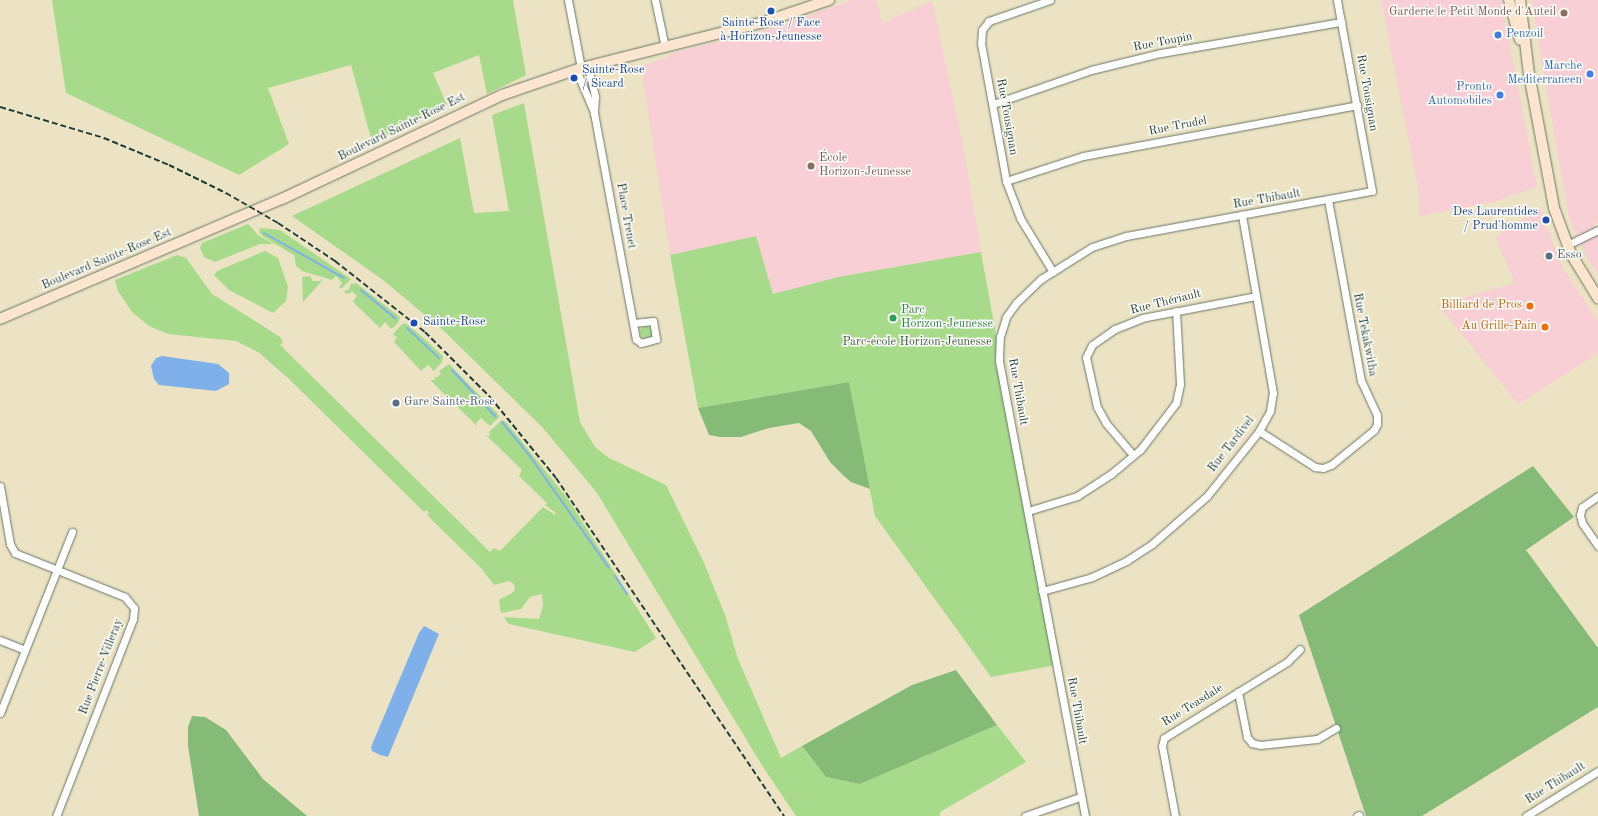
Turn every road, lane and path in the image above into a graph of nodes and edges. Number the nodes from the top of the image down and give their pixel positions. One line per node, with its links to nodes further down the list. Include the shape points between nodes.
1 (568, 0): 10 (street)
2 (655, 0): 9 (street)
3 (829, 0): 9 (street, Boulevard Sainte-Rose Est, via 768,21)
4 (1050, 0): 12 (street, Rue Tousignan, via 989,21 982,30 981,43)
5 (1337, 0): 8 (street, Rue Tousignan)
6 (1509, 0): 11 (street)
7 (1520, 0): 11 (street)
8 (1341, 22): 12 (street, Rue Toupin, via 1161,53 1091,70); 13 (street, Rue Tousignan)
9 (665, 46): 10 (street, Boulevard Sainte-Rose Est)
10 (582, 68): 14 (street, Place Trenet); 14 (street, Place Trenet, via 595,97); 25 (street, Boulevard Sainte-Rose Est, via 482,103 282,199)
11 (1529, 74): 20 (street, via 1552,198)
12 (993, 104): 15 (street, Rue Tousignan)
13 (1357, 105): 15 (street, Rue Trudel, via 1083,156); 16 (street, Rue Tousignan)
14 (594, 113): 26 (street, Place Trenet)
15 (1006, 181): 21 (street, Rue Tousignan, via 1020,218)
16 (1372, 191): 17 (street, Rue Thibault)
17 (1328, 200): 18 (street, Rue Thibault); 27 (street, Rue Tekakwitha, via 1361,381 1377,415 1377,424 1374,430 1331,465 1323,468 1316,467)
18 (1242, 215): 21 (street, Rue Thibault, via 1126,236 1092,247); 22 (street, Rue Tardivel)
19 (1598, 230): 20 (street)
20 (1567, 245): 23 (street)
21 (1053, 272): 31 (street, Rue Thibault, via 1016,303 1006,317 1000,337 999,360)
22 (1256, 296): 24 (street, Rue Thériault); 27 (street, Rue Tardivel, via 1273,393 1270,411)
23 (1598, 298)
24 (1176, 311): 28 (street, via 1180,384 1176,402); 28 (street, Rue Thériault, via 1142,318 1115,329 1092,345 1086,357 1096,407)
25 (0, 320)
26 (633, 323)
27 (1259, 431): 35 (street, Rue Tardivel, via 1207,496 1152,544 1126,561 1092,577)
28 (1133, 455): 31 (street, via 1111,474 1077,496)
29 (0, 486): 34 (street, Rue Pierre-Villeray, via 12,549 20,556)
30 (1598, 496): 33 (street, via 1582,507 1580,515 1582,523)
31 (1028, 511): 35 (street, Rue Thibault)
32 (72, 532): 34 (street)
33 (1598, 546)
34 (56, 570): 38 (street); 44 (street, Rue Pierre-Villeray, via 128,599 133,605 134,613)
35 (1042, 591): 43 (street, Rue Thibault)
36 (0, 640): 38 (street)
37 (1300, 649): 39 (street, Rue Teasdale, via 1287,662)
38 (25, 650): 40 (street)
39 (1238, 692): 41 (street, via 1247,737 1252,743 1260,745 1317,739); 47 (street, Rue Teasdale, via 1164,738 1162,746)
40 (0, 714)
41 (1336, 728)
42 (1598, 771): 48 (street, Rue Thibault)
43 (1080, 798): 45 (street); 46 (street, Rue Thibault)
44 (56, 816)
45 (1025, 816)
46 (1085, 816)
47 (1175, 816)
48 (1526, 816)

